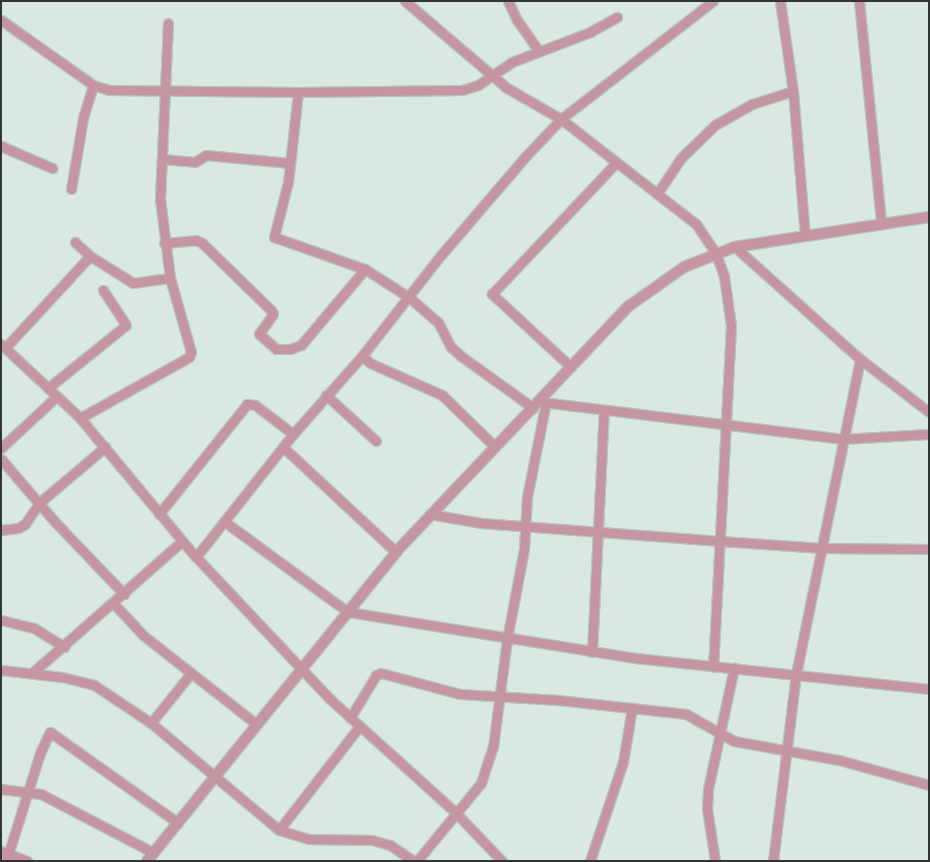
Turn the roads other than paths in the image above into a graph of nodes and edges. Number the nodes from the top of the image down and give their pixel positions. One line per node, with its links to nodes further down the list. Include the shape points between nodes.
1 (405, 1): 10 (street)
2 (508, 1): 9 (street)
3 (713, 1): 15 (street)
4 (780, 1): 13 (street)
5 (859, 1): 24 (street)
6 (617, 18): 9 (street)
7 (1, 20): 11 (street)
8 (168, 23): 12 (street)
9 (539, 51): 10 (street)
10 (494, 74): 14 (street, via 478,86 462,90); 15 (street, via 522,99)
11 (93, 85): 12 (street, via 130,92); 21 (street, via 83,118)
12 (165, 90): 14 (street); 17 (street)
13 (793, 91): 22 (street, via 752,104 715,125 681,158); 25 (street)
14 (298, 92): 18 (street)
15 (562, 119): 19 (street); 34 (street, via 473,217)
16 (1, 146): 20 (street)
17 (162, 158): 18 (street, via 195,162 206,155); 27 (street, via 160,199)
18 (290, 163): 31 (street, via 274,237)
19 (616, 163): 22 (street); 38 (street, via 492,294)
20 (52, 168)
21 (71, 189)
22 (657, 194): 29 (street, via 704,232)
23 (929, 217): 24 (street)
24 (881, 223): 25 (street)
25 (805, 236): 28 (street)
26 (75, 242): 30 (street)
27 (164, 243): 31 (street, via 196,240 202,243 271,310 273,314 258,334 276,349 301,345); 32 (street)
28 (735, 247): 29 (street); 37 (street)
29 (716, 254): 38 (street, via 684,266 657,283 629,306); 46 (street, via 730,305)
30 (90, 256): 32 (street, via 133,283); 35 (street)
31 (365, 269): 34 (street)
32 (170, 278): 45 (street, via 191,347 189,357)
33 (103, 290): 39 (street, via 126,325)
34 (410, 298): 36 (street); 42 (street, via 438,322 451,347 461,356)
35 (3, 346): 39 (street)
36 (362, 356): 40 (street); 51 (street, via 370,364 442,395)
37 (860, 359): 44 (street); 49 (street)
38 (571, 367): 42 (street)
39 (48, 388): 41 (street)
40 (326, 395): 47 (street); 50 (street)
41 (57, 396): 45 (street); 53 (street)
42 (539, 404): 43 (street); 51 (street); 60 (street)
43 (604, 410): 46 (street); 62 (street)
44 (929, 412)
45 (80, 418): 52 (street)
46 (728, 425): 49 (street); 64 (street)
47 (293, 434): 54 (street); 57 (street, via 255,405 247,404)
48 (929, 434): 49 (street)
49 (842, 439): 65 (street)
50 (376, 441)
51 (494, 446): 58 (street)
52 (105, 447): 56 (street); 57 (street)
53 (1, 448)
54 (284, 448): 59 (street); 67 (street)
55 (1, 459): 56 (street)
56 (39, 503): 61 (street, via 25,524); 69 (street)
57 (160, 514): 63 (street)
58 (430, 514): 60 (street, via 456,520); 67 (street)
59 (225, 522): 68 (street); 71 (street)
60 (526, 526): 62 (street); 73 (street, via 518,591)
61 (1, 530)
62 (599, 530): 64 (street); 75 (street)
63 (182, 541): 68 (street); 69 (street)
64 (720, 541): 65 (street); 76 (street)
65 (822, 548): 66 (street); 82 (street)
66 (929, 549)
67 (396, 552): 71 (street)
68 (196, 557): 77 (street)
69 (124, 594): 70 (street)
70 (113, 603): 74 (street); 81 (street, via 144,636)
71 (348, 612): 73 (street); 77 (street)
72 (1, 620): 74 (street, via 34,628)
73 (507, 639): 75 (street); 84 (street)
74 (64, 647): 80 (street)
75 (592, 652): 76 (street)
76 (713, 667): 78 (street)
77 (301, 668): 86 (street); 88 (street)
78 (734, 668): 82 (street); 90 (street)
79 (1, 670): 80 (street)
80 (32, 672): 87 (street, via 94,685)
81 (192, 673): 87 (street); 88 (street)
82 (796, 674): 83 (street); 91 (street)
83 (929, 689)
84 (500, 698): 85 (street); 86 (street, via 460,694 378,673); 96 (street, via 494,747 487,769 473,794)
85 (632, 708): 90 (street, via 686,714); 104 (street, via 622,762)
86 (350, 718): 89 (street)
87 (151, 723): 92 (street)
88 (255, 723): 92 (street)
89 (360, 727): 96 (street); 98 (street)
90 (719, 732): 91 (street, via 734,741); 105 (street, via 707,809)
91 (786, 753): 93 (street, via 839,760); 106 (street)
92 (214, 775): 97 (street); 98 (street)
93 (929, 785)
94 (1, 789): 95 (street)
95 (28, 790): 97 (street, via 50,732); 99 (street); 100 (street, via 55,801)
96 (455, 812): 102 (street); 103 (street)
97 (178, 823): 100 (street)
98 (279, 830): 102 (street, via 309,839 372,840)
99 (6, 855): 101 (street)
100 (150, 857)
101 (27, 861)
102 (416, 861)
103 (503, 861)
104 (590, 861)
105 (714, 861)
106 (773, 861)

